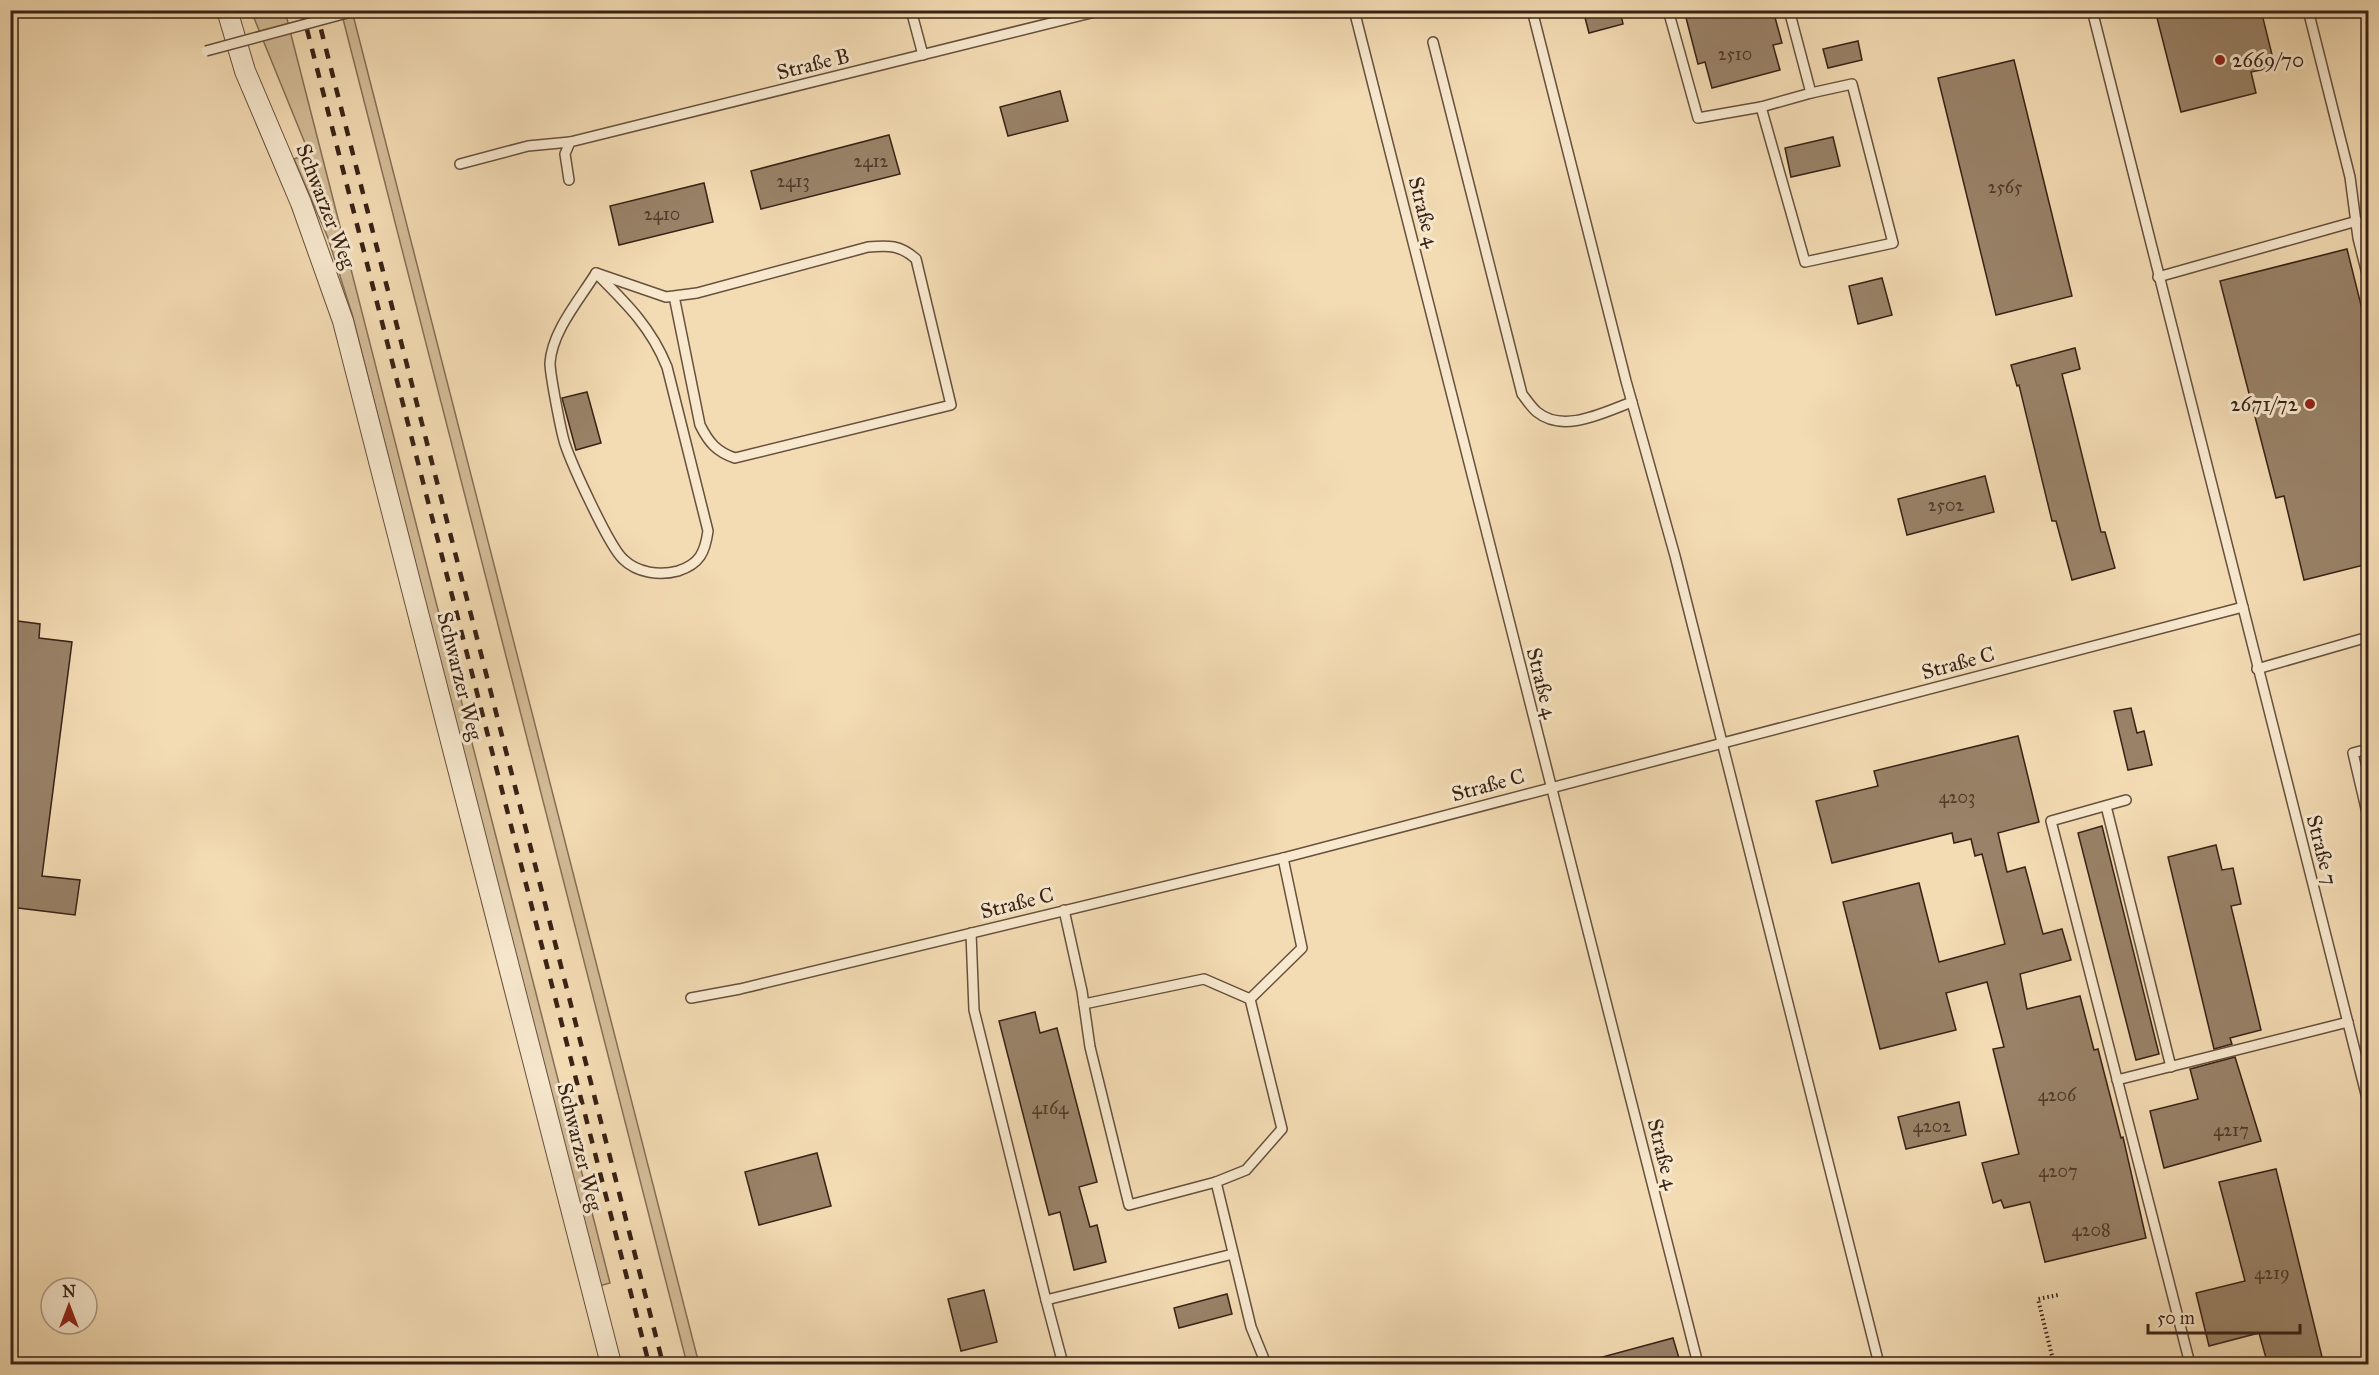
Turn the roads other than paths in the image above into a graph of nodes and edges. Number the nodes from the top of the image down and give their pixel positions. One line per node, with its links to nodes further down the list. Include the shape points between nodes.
1 (226, 10): 47 (street, Schwarzer Weg, via 245,71 302,203 344,321)
2 (358, 10): 12 (lane, bridge)
3 (911, 10): 13 (lane)
4 (1103, 10): 13 (lane, Straße B)
5 (1354, 10): 30 (lane, Straße 4)
6 (1532, 10): 24 (lane)
7 (1668, 10): 15 (lane, via 1698,118)
8 (1789, 10): 14 (lane)
9 (2092, 10): 21 (lane, Straße 7)
10 (2308, 10): 19 (lane, via 2350,177)
11 (1433, 42): 24 (lane, via 1521,394 1537,413 1554,421 1579,421)
12 (206, 51)
13 (923, 55): 16 (lane, Straße B)
14 (1811, 93): 15 (lane); 15 (lane, via 1852,84 1893,243 1805,262)
15 (1761, 106)
16 (570, 142): 17 (lane, Straße B, via 528,146); 18 (lane, via 565,154)
17 (460, 164)
18 (569, 180)
19 (2357, 221): 21 (lane); 22 (lane)
20 (596, 273): 20 (lane, via 657,341 667,367 708,531 705,551 693,566 676,572 646,572 623,560 611,543 565,444 550,363 558,336); 23 (lane, via 666,297)
21 (2158, 277): 25 (lane, Straße 7)
22 (2368, 278)
23 (674, 296): 23 (lane, via 868,247 892,245 904,249 915,259 951,405 735,458 720,453 700,425)
24 (1632, 402): 28 (lane)
25 (2243, 607): 27 (lane, Straße 7); 28 (lane, Straße C)
26 (2368, 637): 27 (lane)
27 (2257, 669): 40 (lane, Straße 7)
28 (1722, 742): 30 (lane, Straße C); 51 (lane)
29 (2368, 749): 33 (lane, via 2353,753)
30 (1550, 788): 34 (lane, Straße C); 50 (lane, Straße 4)
31 (2126, 800): 32 (lane)
32 (2106, 806): 41 (lane); 42 (lane, via 2051,821)
33 (2368, 817)
34 (1283, 858): 35 (lane, Straße C); 38 (lane, via 1302,948)
35 (1064, 910): 36 (lane, Straße C); 39 (lane)
36 (971, 933): 37 (lane, Straße C); 46 (lane, via 974,1010)
37 (691, 998)
38 (1250, 999): 39 (lane, via 1204,979); 44 (lane, via 1282,1129 1246,1170)
39 (1084, 1004): 44 (lane, via 1089,1047 1129,1205)
40 (2348, 1022): 41 (lane); 43 (lane, Straße 7)
41 (2171, 1067): 42 (lane)
42 (2117, 1080): 52 (lane)
43 (2368, 1102)
44 (1216, 1182): 45 (lane)
45 (1233, 1254): 46 (lane); 49 (lane, via 1251,1327)
46 (1046, 1300): 48 (lane)
47 (611, 1365)
48 (1063, 1365)
49 (1266, 1365)
50 (1698, 1365)
51 (1879, 1365)
52 (2190, 1365)

